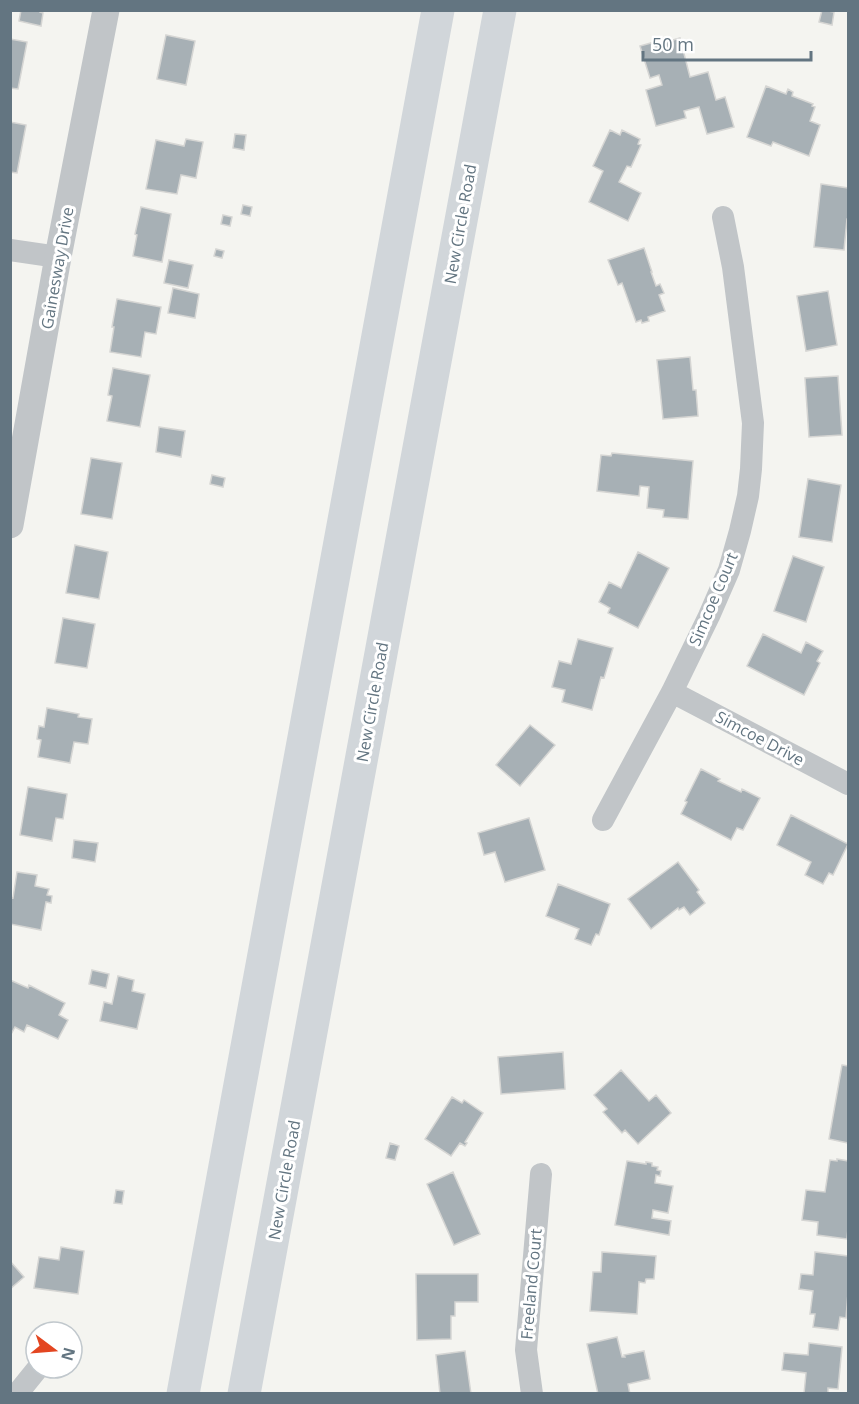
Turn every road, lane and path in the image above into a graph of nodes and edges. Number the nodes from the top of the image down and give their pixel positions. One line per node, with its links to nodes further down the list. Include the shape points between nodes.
1 (106, 10): 6 (street, Gainesway Drive)
2 (438, 10): 14 (highway)
3 (500, 10): 15 (highway, New Circle Road)
4 (723, 217): 8 (street, Simcoe Court, via 753,423 751,469 729,570)
5 (10, 250): 6 (street)
6 (58, 257): 7 (street, Gainesway Drive)
7 (10, 525)
8 (672, 692): 9 (street, Simcoe Drive); 10 (street, Simcoe Court)
9 (849, 784)
10 (603, 820)
11 (541, 1174): 16 (street, Freeland Court, via 526,1350)
12 (28, 1380): 13 (street)
13 (17, 1394)
14 (183, 1394)
15 (244, 1394)
16 (532, 1394)

